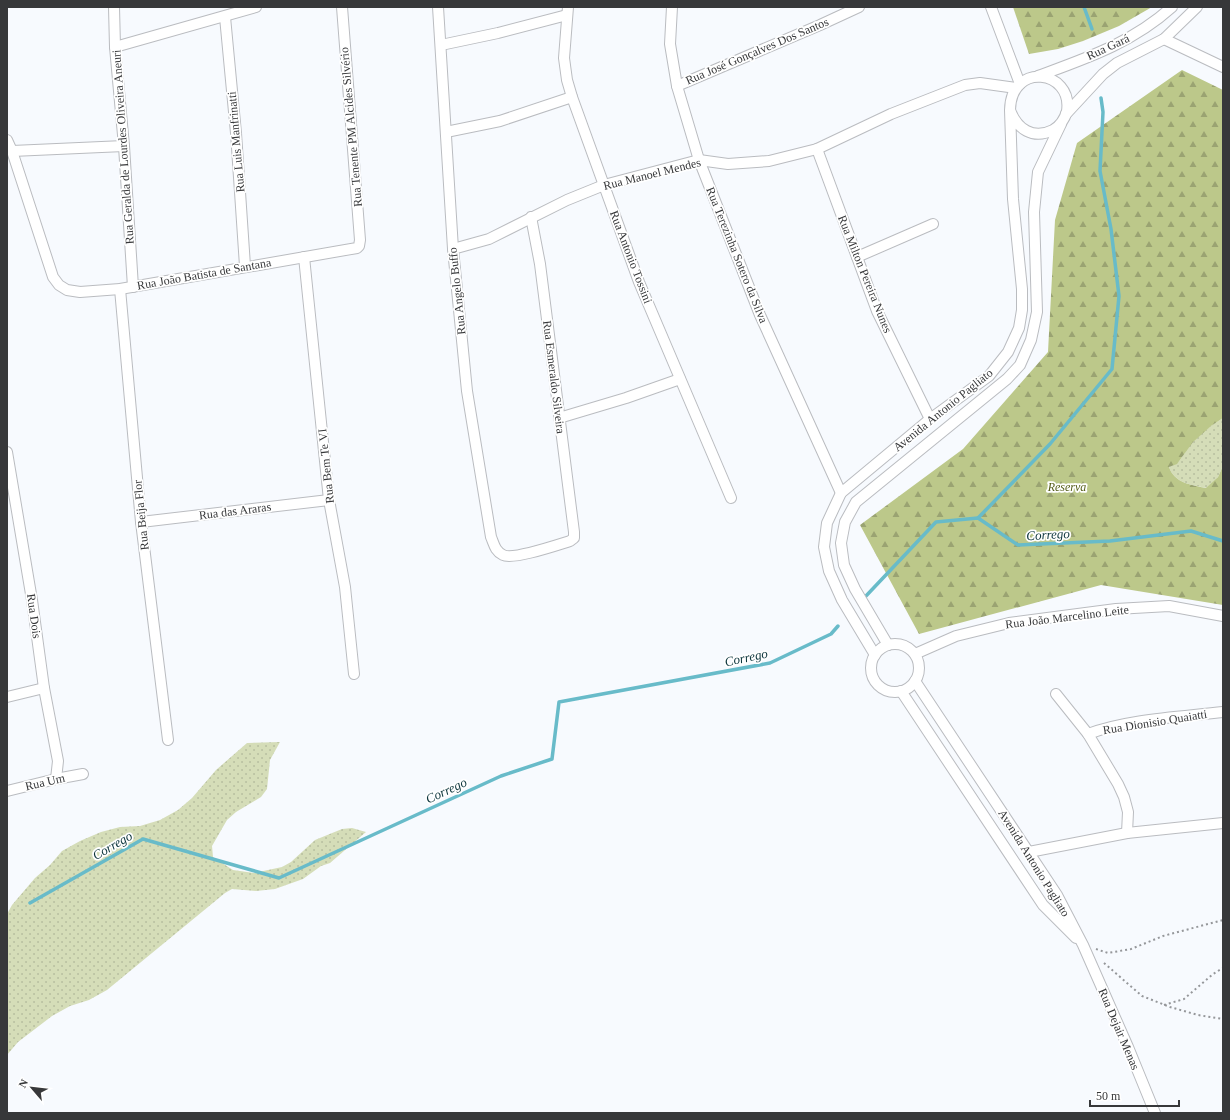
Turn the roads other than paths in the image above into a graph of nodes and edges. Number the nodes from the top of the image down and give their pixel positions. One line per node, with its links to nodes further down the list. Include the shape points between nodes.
1 (114, 7): 14 (street, Rua Geralda de Lourdes Oliveira Aneuri)
2 (256, 7): 11 (street)
3 (342, 7): 31 (street, Rua Tenente PM Alcides Silvério)
4 (438, 7): 13 (street, Rua Angelo Buffo)
5 (672, 7): 17 (street, Rua Terezinha Sotero da Silva, via 670,44)
6 (859, 7): 17 (street, Rua José Gonçalves Dos Santos)
7 (991, 7): 18 (street)
8 (1172, 7): 16 (street, Rua Gará, via 1156,21 1120,43)
9 (1197, 7): 12 (street, Avenida Antonio Pagliato)
10 (567, 11): 13 (street, via 498,33); 19 (street, Rua Antonio Tossini, via 564,58)
11 (225, 17): 14 (street); 35 (street, Rua Luis Manfrinatti)
12 (1164, 39): 15 (street); 21 (street, Avenida Antonio Pagliato, via 1112,66)
13 (441, 45): 22 (street, Rua Angelo Buffo)
14 (115, 47): 24 (street, Rua Geralda de Lourdes Oliveira Aneuri)
15 (1223, 67)
16 (1038, 76): 18 (street, via 1028,78); 21 (street, via 1055,81 1062,88 1068,105)
17 (677, 86): 27 (street, Rua Terezinha Sotero da Silva)
18 (1018, 86): 20 (street, via 1010,100); 25 (street, Rua Manoel Mendes, via 980,83 965,85 891,114)
19 (572, 97): 22 (street, via 500,121); 28 (street, Rua Antonio Tossini)
20 (1010, 110): 21 (street, via 1020,127 1038,134 1055,129); 40 (street, Avenida Antonio Pagliato, via 1013,199 1022,289 1019,328 1008,352 990,376)
21 (1064, 118): 48 (street, Avenida Antonio Pagliato, via 1038,172 1034,212 1037,312 1031,340 1020,365 1007,379 856,502 845,522 842,543 844,565)
22 (446, 132): 32 (street, Rua Angelo Buffo)
23 (7, 140): 26 (street)
24 (124, 146): 26 (street); 36 (street, Rua Geralda de Lourdes Oliveira Aneuri)
25 (817, 149): 27 (street, Rua Manoel Mendes, via 769,161 728,164); 34 (street, Rua Milton Pereira Nunes)
26 (12, 152): 37 (street, Rua João Batista de Santana, via 53,277 59,285 67,290 80,292)
27 (699, 160): 28 (street, Rua Manoel Mendes); 42 (street, Rua Terezinha Sotero da Silva, via 760,315)
28 (604, 185): 29 (street, Rua Manoel Mendes); 38 (street, Rua Antonio Tossini, via 639,282)
29 (531, 217): 32 (street, Rua Manoel Mendes, via 489,239); 39 (street, Rua Esmeraldo Silveira, via 540,264)
30 (933, 224): 34 (street)
31 (359, 246): 33 (street, Rua João Batista de Santana)
32 (453, 248): 46 (street, Rua Angelo Buffo, via 467,391 491,537 496,549 504,555 516,556)
33 (304, 257): 35 (street, Rua João Batista de Santana); 44 (street, Rua Bem Te VI)
34 (857, 257): 40 (street, Rua Milton Pereira Nunes, via 877,310)
35 (245, 266): 36 (street, Rua João Batista de Santana)
36 (133, 287): 37 (street, Rua João Batista de Santana)
37 (120, 289): 45 (street, Rua Beija Flor)
38 (680, 379): 39 (street); 43 (street, Rua Antonio Tossini)
39 (560, 418): 46 (street, Rua Esmeraldo Silveira)
40 (930, 419): 42 (street, Avenida Antonio Pagliato)
41 (7, 452): 53 (street, Rua Dois)
42 (841, 493): 50 (street, Avenida Antonio Pagliato, via 826,523 825,553 829,571 842,600)
43 (731, 498)
44 (329, 500): 45 (street, Rua das Araras); 51 (street, Rua Bem Te VI, via 345,587)
45 (141, 522): 59 (street, Rua Beija Flor)
46 (574, 538)
47 (1223, 616): 49 (street, Rua João Marcelino Leite, via 1169,606 1116,609 1009,623 956,636)
48 (888, 645): 49 (street, via 903,645); 50 (street, via 880,648)
49 (915, 654): 52 (street, via 920,668)
50 (875, 655): 54 (street, via 871,662 871,671 878,686 893,692)
51 (354, 674)
52 (915, 681): 54 (street, via 909,688); 65 (street, Avenida Antonio Pagliato)
53 (44, 688): 56 (street); 61 (street, Rua Dois, via 58,761)
54 (901, 691): 66 (street, Avenida Antonio Pagliato, via 1043,905)
55 (1056, 694): 58 (street)
56 (7, 697)
57 (1223, 712): 58 (street, Rua Dionisio Quaiatti, via 1122,724)
58 (1088, 734): 64 (street, via 1124,797 1128,812)
59 (168, 740)
60 (83, 774): 61 (street, Rua Um)
61 (56, 779): 62 (street, Rua Um)
62 (7, 791)
63 (1223, 823): 64 (street)
64 (1127, 833): 65 (street)
65 (1029, 852): 66 (street, Avenida Antonio Pagliato, via 1057,895)
66 (1083, 945): 67 (street, Rua Dejair Menas)
67 (1155, 1113)

